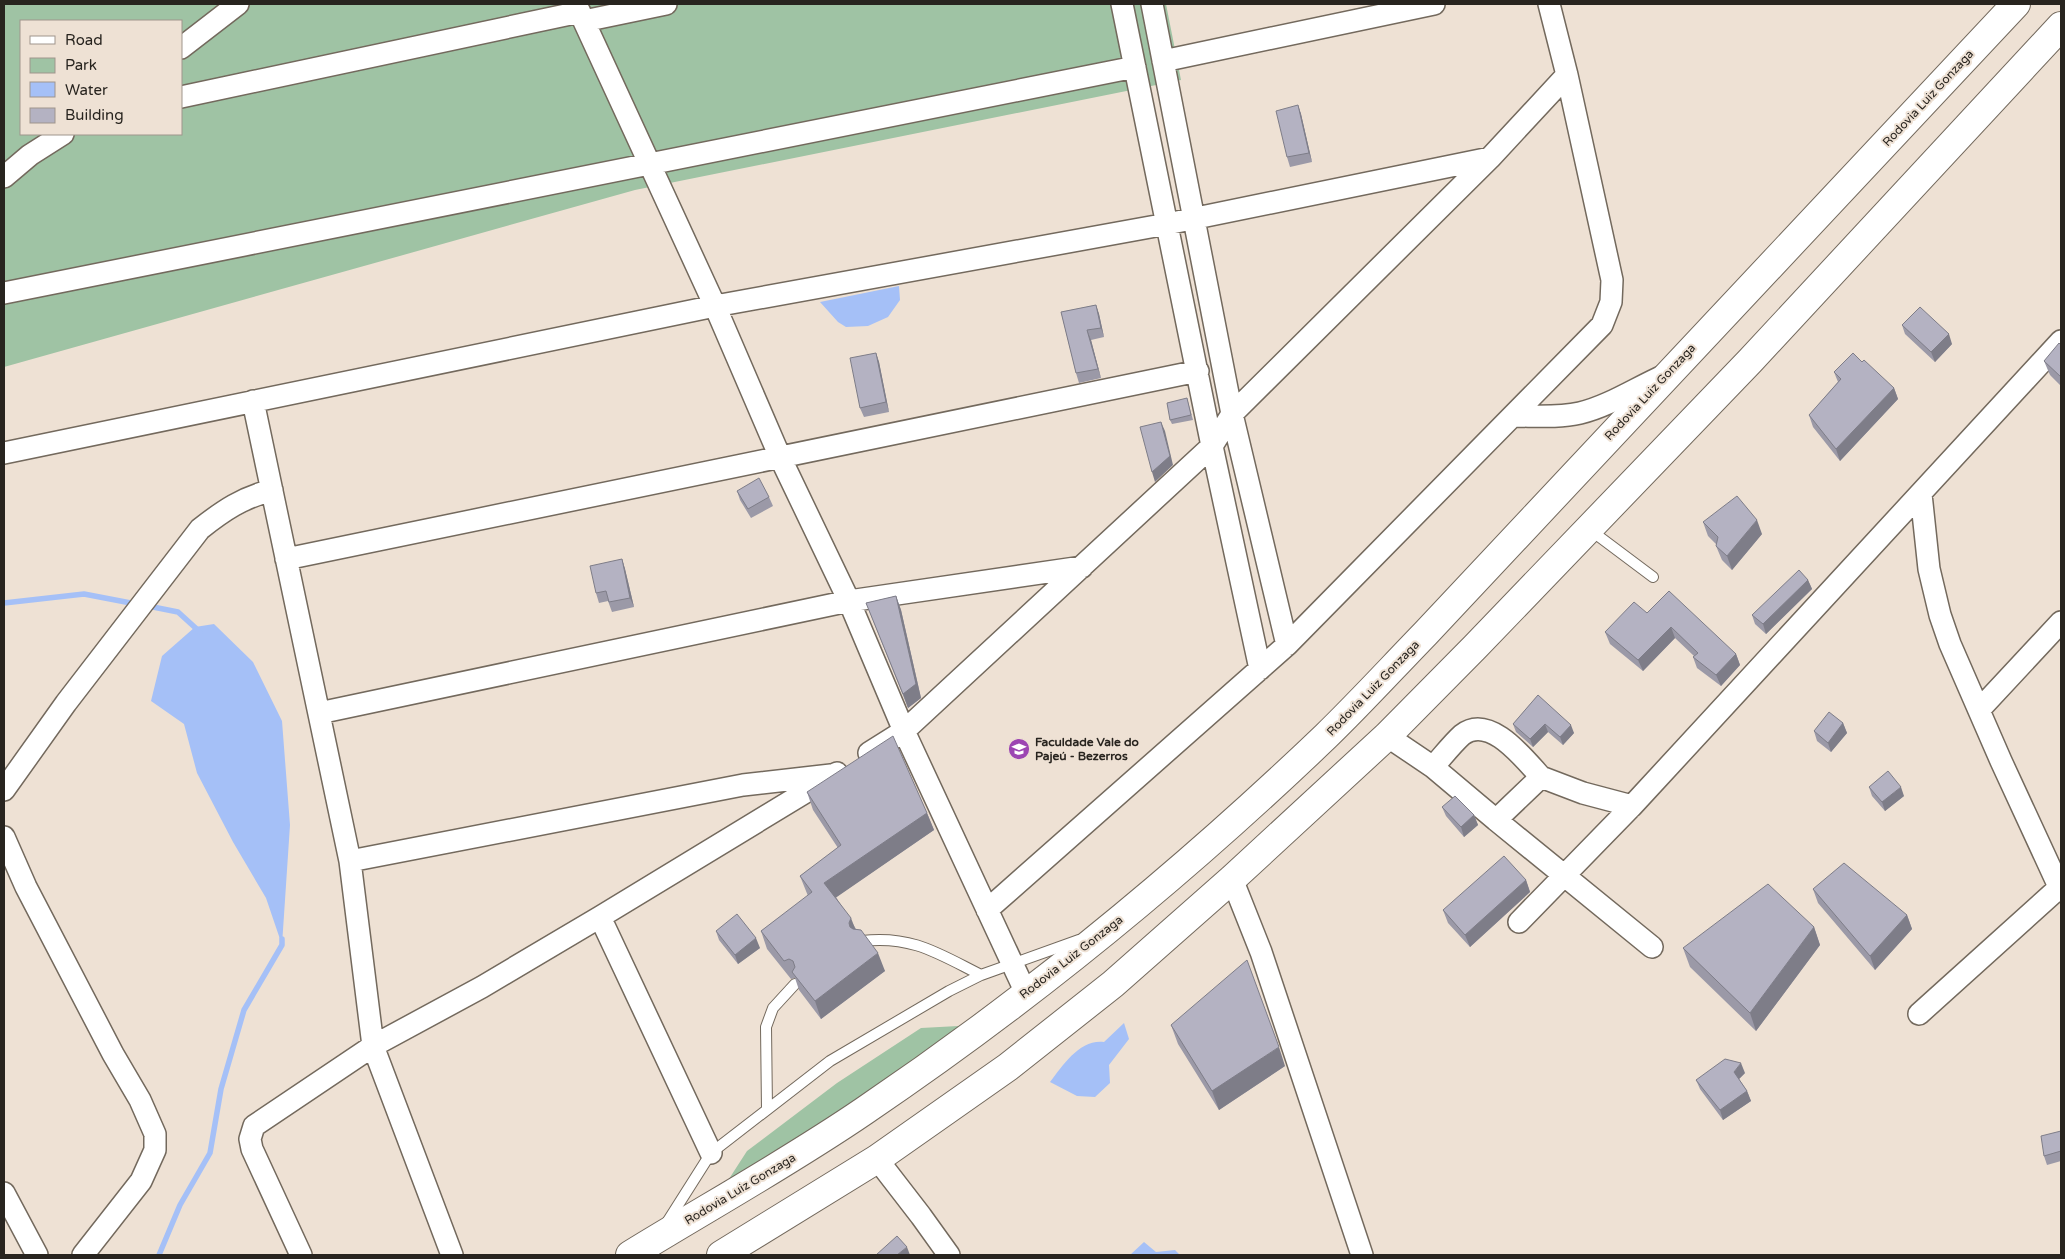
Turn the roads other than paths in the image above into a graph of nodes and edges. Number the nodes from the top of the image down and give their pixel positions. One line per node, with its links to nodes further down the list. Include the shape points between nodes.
1 (238, 4): 10 (street)
2 (666, 4): 8 (street)
3 (1122, 4): 12 (street)
4 (1152, 4): 11 (street)
5 (1434, 4): 11 (street)
6 (1549, 4): 13 (street)
7 (2016, 4): 25 (highway, Rodovia Luiz Gonzaga)
8 (580, 12): 14 (street); 17 (street)
9 (2061, 26): 34 (highway, via 1750,362)
10 (182, 47)
11 (1163, 61): 19 (street)
12 (1135, 67): 17 (street); 20 (street)
13 (1567, 75): 16 (street); 28 (street, via 1612,280 1611,302 1602,326)
14 (182, 96)
15 (61, 135): 18 (street)
16 (1490, 158): 19 (street); 27 (street)
17 (650, 164): 21 (street); 22 (street)
18 (4, 177)
19 (1194, 218): 20 (street); 27 (street)
20 (1167, 224): 22 (street); 24 (street)
21 (4, 293)
22 (715, 306): 26 (street); 31 (street)
23 (2061, 341): 33 (street)
24 (1198, 371): 29 (street); 31 (street)
25 (1668, 373): 28 (street, via 1580,413); 60 (highway, Rodovia Luiz Gonzaga, via 1488,568 1327,735 1223,831)
26 (253, 401): 30 (street); 32 (street)
27 (1232, 414): 29 (street); 40 (street)
28 (1514, 416): 40 (street)
29 (1212, 446): 36 (street); 41 (street)
30 (4, 453)
31 (780, 457): 35 (street); 38 (street)
32 (272, 490): 35 (street); 49 (street, via 225,509 200,529 66,703)
33 (1921, 494): 42 (street, via 1929,569 1940,615); 50 (street)
34 (1589, 528): 37 (lane); 45 (highway)
35 (286, 559): 43 (street)
36 (1082, 568): 38 (street); 44 (street)
37 (1653, 577)
38 (848, 601): 43 (street); 44 (street)
39 (2061, 622): 42 (street)
40 (1288, 645): 41 (street)
41 (1260, 669): 57 (street)
42 (1979, 710): 56 (street)
43 (319, 713): 53 (street)
44 (904, 731): 47 (street); 57 (street)
45 (1387, 736): 46 (street); 55 (highway)
46 (1433, 767): 48 (street, via 1463,735 1482,731 1511,744); 51 (street)
47 (836, 774): 53 (street, via 743,785); 58 (street)
48 (1541, 778): 50 (street); 51 (street)
49 (4, 790)
50 (1632, 806): 54 (street)
51 (1496, 820): 54 (street)
52 (4, 836): 75 (street, via 26,887 140,1100 154,1134 155,1150 141,1181)
53 (350, 861): 68 (street)
54 (1564, 877): 59 (street); 62 (street)
55 (1232, 880): 71 (highway, via 1113,984 1008,1067); 81 (street, via 1261,952)
56 (2061, 888): 67 (street)
57 (987, 910): 63 (street)
58 (600, 918): 68 (street); 70 (street)
59 (1519, 922)
60 (1106, 930): 63 (lane); 66 (highway, Rodovia Luiz Gonzaga)
61 (862, 941): 64 (lane, via 907,941)
62 (1652, 948)
63 (1013, 964): 64 (lane); 66 (street)
64 (981, 975): 69 (lane, via 830,1061)
65 (795, 984): 69 (lane, via 773,1008 766,1027)
66 (1026, 993): 73 (highway, Rodovia Luiz Gonzaga, via 864,1111 746,1187)
67 (1919, 1014)
68 (373, 1046): 76 (street, via 254,1126 250,1139 252,1149); 77 (street)
69 (767, 1110): 70 (lane)
70 (711, 1153): 73 (lane)
71 (877, 1159): 79 (highway); 80 (street)
72 (4, 1193): 74 (street)
73 (658, 1238): 78 (highway, Rodovia Luiz Gonzaga)
74 (37, 1255)
75 (82, 1255)
76 (300, 1255)
77 (451, 1255)
78 (630, 1255)
79 (721, 1255)
80 (948, 1255)
81 (1362, 1255)

